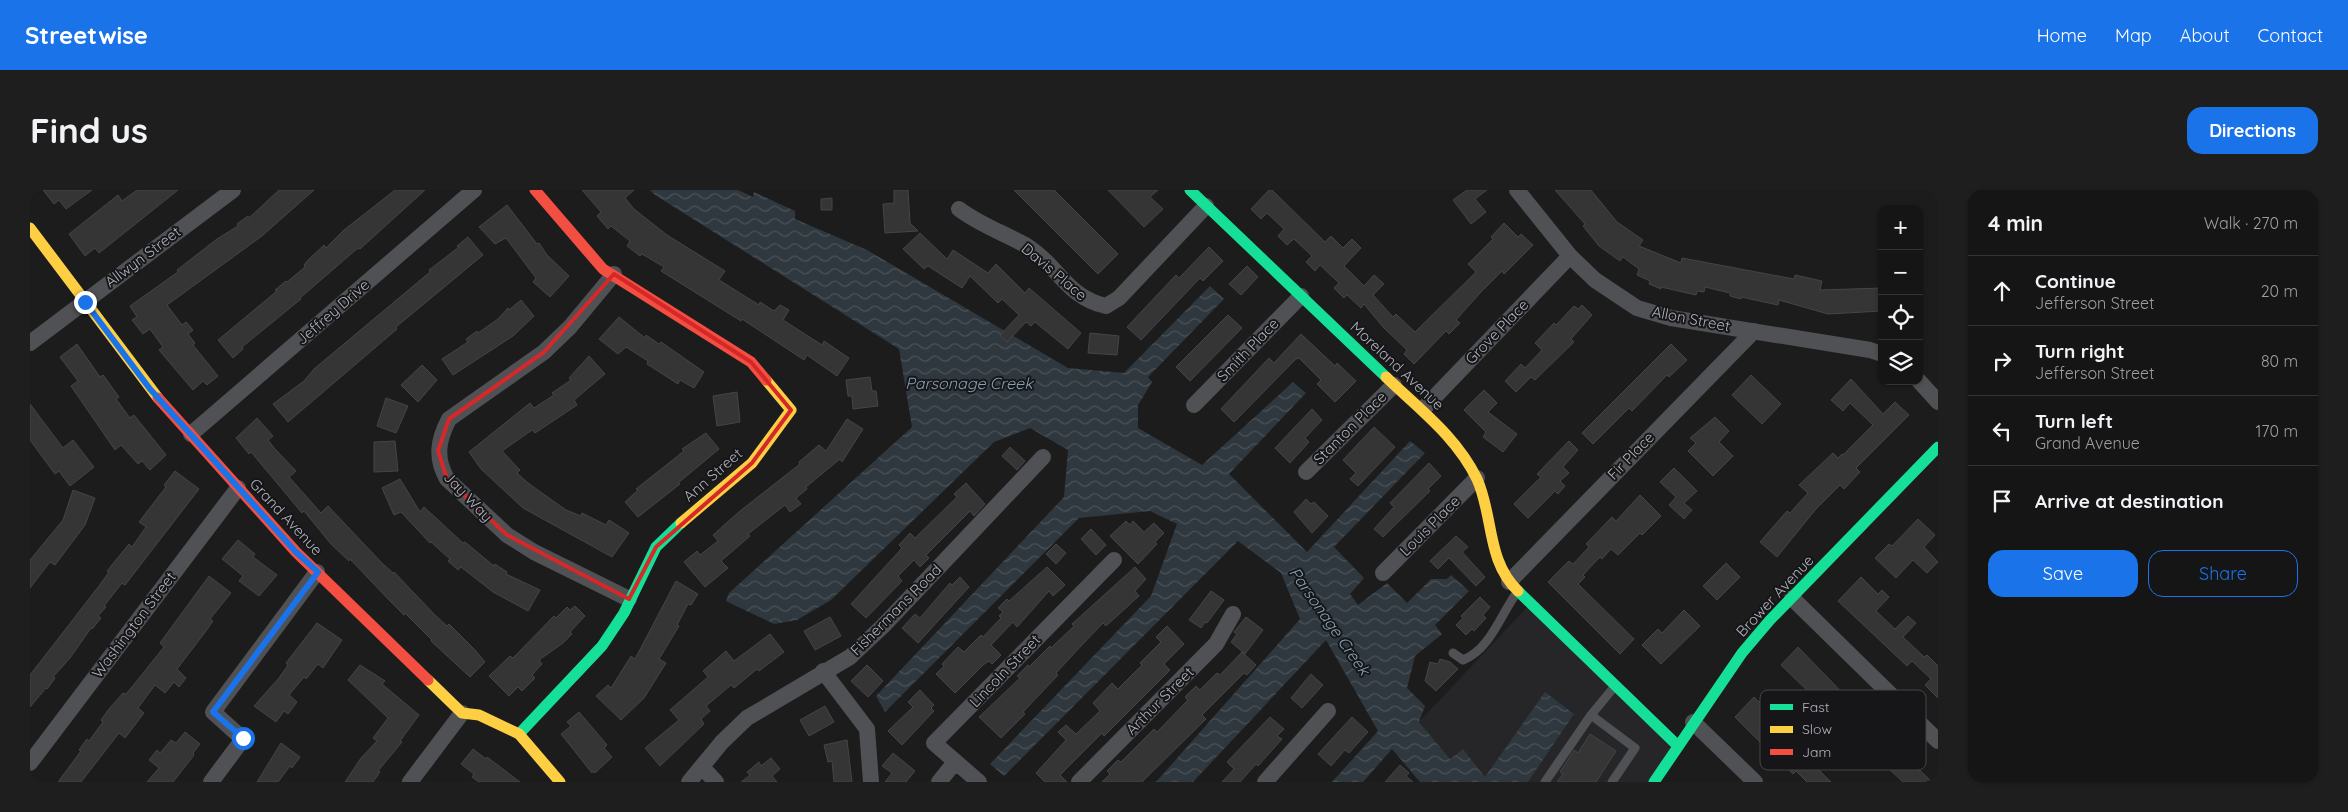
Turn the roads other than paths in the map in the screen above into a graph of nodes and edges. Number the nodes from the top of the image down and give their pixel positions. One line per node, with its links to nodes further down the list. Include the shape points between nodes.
1 (233, 190): 12 (street, Allwyn Street)
2 (474, 190): 21 (street, Jeffrey Drive)
3 (535, 190): 10 (street, Ann Street, via 603,269)
4 (1190, 190): 6 (street, Moreland Avenue)
5 (1517, 190): 9 (street, Allon Street)
6 (1206, 206): 7 (street, Davis Place, via 1119,298 1106,306 1079,296 1028,247 977,223); 11 (street, Moreland Avenue)
7 (959, 209)
8 (30, 228): 12 (street, Grand Avenue)
9 (1570, 256): 13 (street, Allon Street, via 1595,280 1637,308 1670,318); 20 (street, Grove Place)
10 (614, 274): 32 (street, Ann Street, via 638,293 751,362 791,410 752,464 656,547); 32 (street, Jay Way, via 570,327 544,352 449,420 438,452 440,468 447,479 507,535 534,552)
11 (1301, 296): 16 (street, Moreland Avenue); 19 (street, Smith Place)
12 (85, 302): 14 (street, Allwyn Street); 21 (street, Grand Avenue, via 150,389)
13 (1754, 331): 15 (street, Allon Street); 30 (street, Fir Place)
14 (30, 343)
15 (1878, 353)
16 (1394, 385): 20 (street, Moreland Avenue); 24 (street, Stanton Place)
17 (1923, 385): 18 (street)
18 (1938, 402)
19 (1194, 405)
20 (1424, 408): 25 (street, Moreland Avenue, via 1450,438)
21 (191, 434): 26 (street, Grand Avenue)
22 (1938, 447): 31 (street, Brower Avenue)
23 (1043, 457): 35 (street, Fishermans Road, via 883,626 850,656)
24 (1306, 472)
25 (1477, 478): 29 (street, Louis Place); 30 (street, Moreland Avenue, via 1484,495 1496,557)
26 (238, 488): 28 (street, Grand Avenue); 47 (street, Washington Street)
27 (1114, 560): 46 (street, Lincoln Street, via 934,743)
28 (318, 572): 39 (street, Grand Avenue); 49 (street, via 213,712 243,738)
29 (1383, 573)
30 (1513, 586): 34 (lane, via 1493,633 1470,657 1463,660); 36 (street, Moreland Avenue)
31 (1792, 598): 37 (street); 41 (street, Brower Avenue, via 1742,653)
32 (629, 599): 43 (street, Ann Street, via 624,613 602,646)
33 (1233, 614): 57 (street, Arthur Street, via 1216,644)
34 (1453, 653)
35 (823, 671): 48 (street, Fishermans Road, via 747,718); 54 (street, via 867,729)
36 (1616, 686): 40 (lane); 45 (street, Moreland Avenue)
37 (1886, 690)
38 (1328, 712): 58 (street)
39 (462, 713): 43 (street, via 479,715); 50 (street)
40 (1591, 715): 59 (lane); 60 (lane, via 1635,748)
41 (1693, 722): 45 (street, Brower Avenue); 62 (street)
42 (1926, 729): 44 (street)
43 (519, 734): 51 (street)
44 (1938, 741)
45 (1678, 746): 61 (street, Brower Avenue)
46 (955, 762): 55 (street); 56 (street)
47 (30, 763)
48 (702, 767): 52 (street, Fishermans Road); 53 (street)
49 (211, 782)
50 (410, 782)
51 (560, 782)
52 (690, 782)
53 (716, 782)
54 (871, 782)
55 (939, 782)
56 (979, 782)
57 (1079, 782)
58 (1265, 782)
59 (1545, 782)
60 (1612, 782)
61 (1654, 782)
62 (1755, 782)

